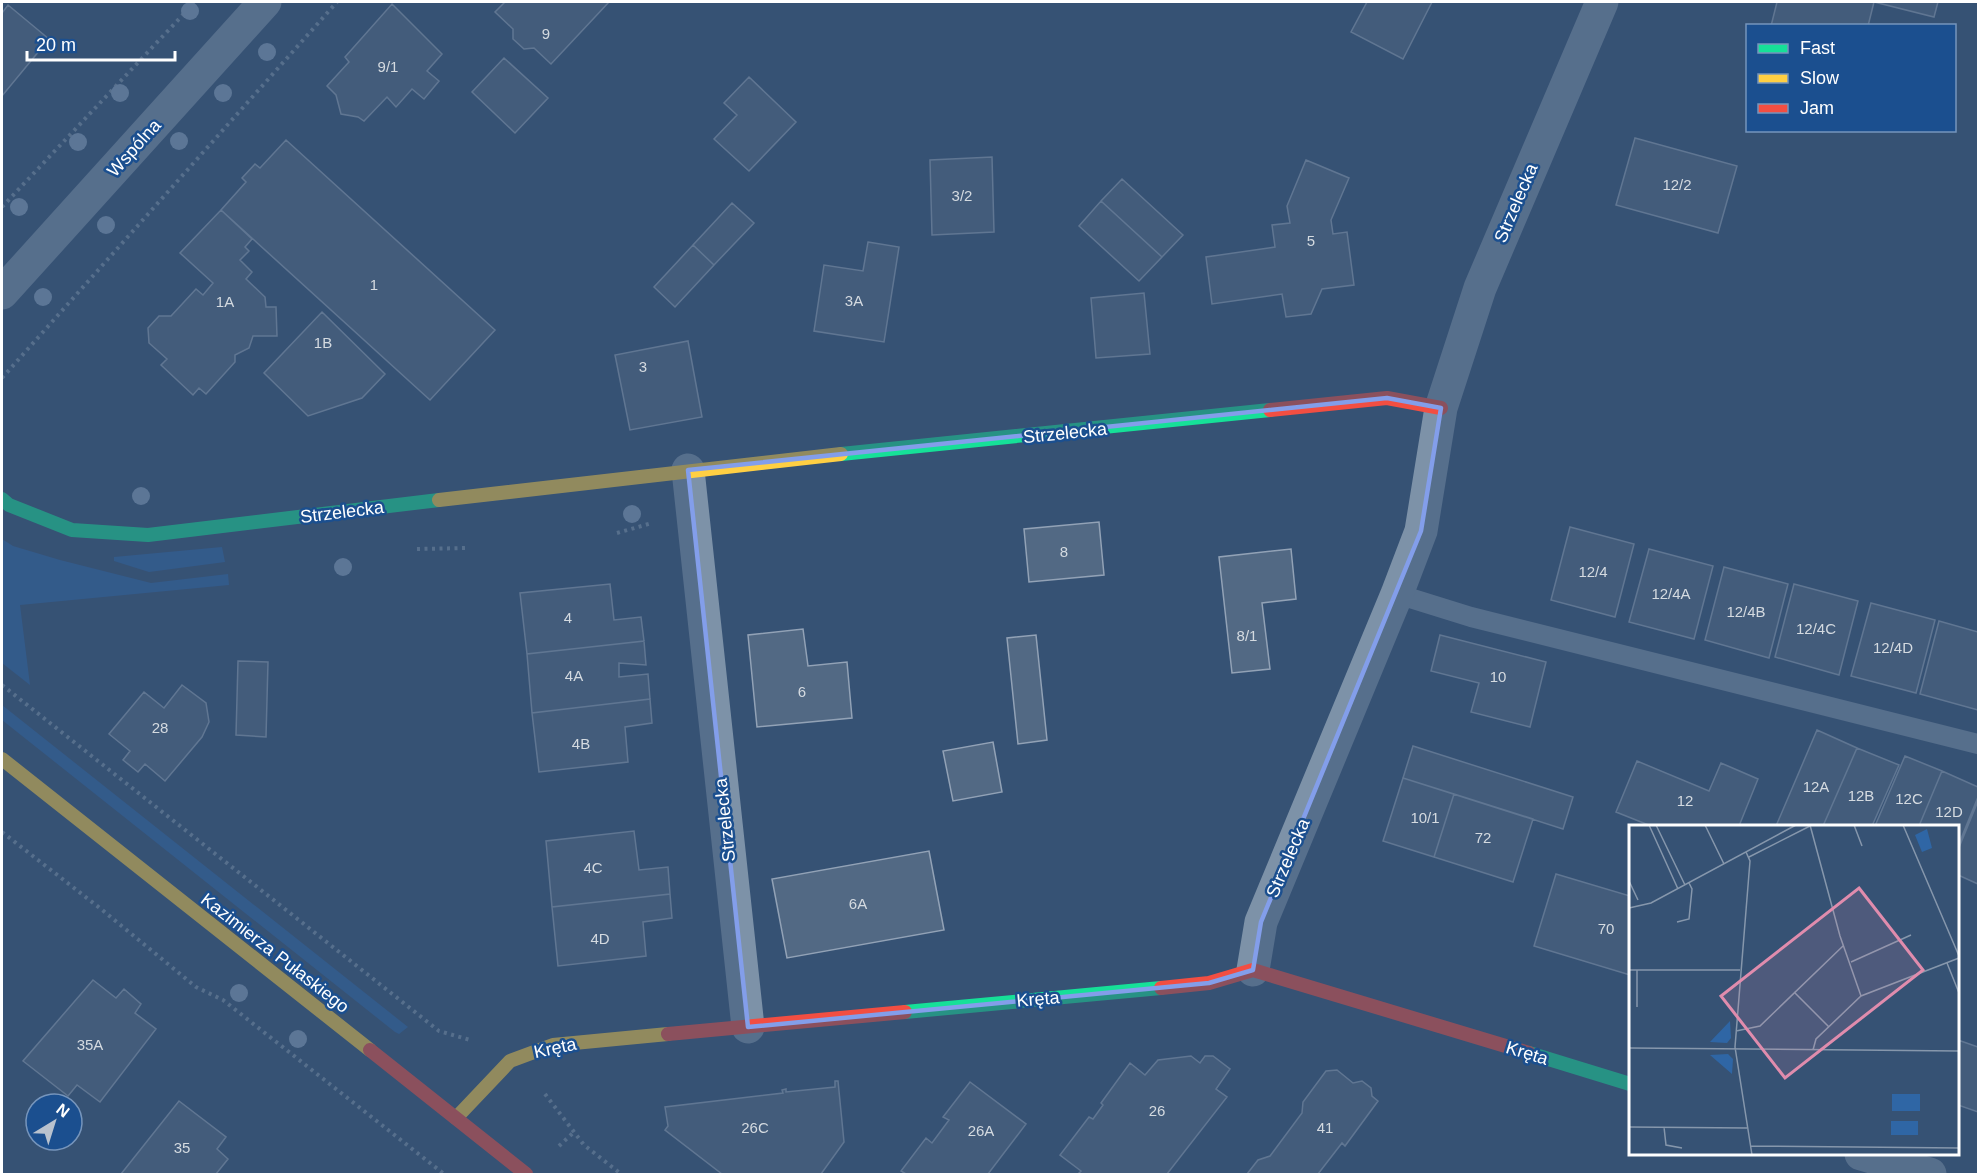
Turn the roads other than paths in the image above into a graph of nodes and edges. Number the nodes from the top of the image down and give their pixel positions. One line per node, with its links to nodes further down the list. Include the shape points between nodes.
1 (265, 2): 3 (street, Wspólna)
2 (1602, 2): 4 (street, Strzelecka, via 1480,288)
3 (2, 293)
4 (1441, 408): 5 (street, Strzelecka, via 1387,398); 7 (street, Strzelecka, via 1420,531)
5 (688, 470): 6 (street, Strzelecka, via 148,536 72,530); 11 (street, Strzelecka)
6 (2, 499)
7 (1397, 594): 8 (lane, via 1471,617); 10 (street, Strzelecka, via 1261,922)
8 (1978, 744)
9 (2, 759): 13 (street, Kazimierza Pułaskiego)
10 (1253, 969): 11 (street, Kręta, via 1209,983); 12 (street, Kręta)
11 (748, 1027): 13 (street, Kręta, via 553,1045 510,1061)
12 (1629, 1084)
13 (456, 1118): 15 (street, Kazimierza Pułaskiego)
14 (1864, 1155): 16 (street)
15 (526, 1174)
16 (1930, 1174)

